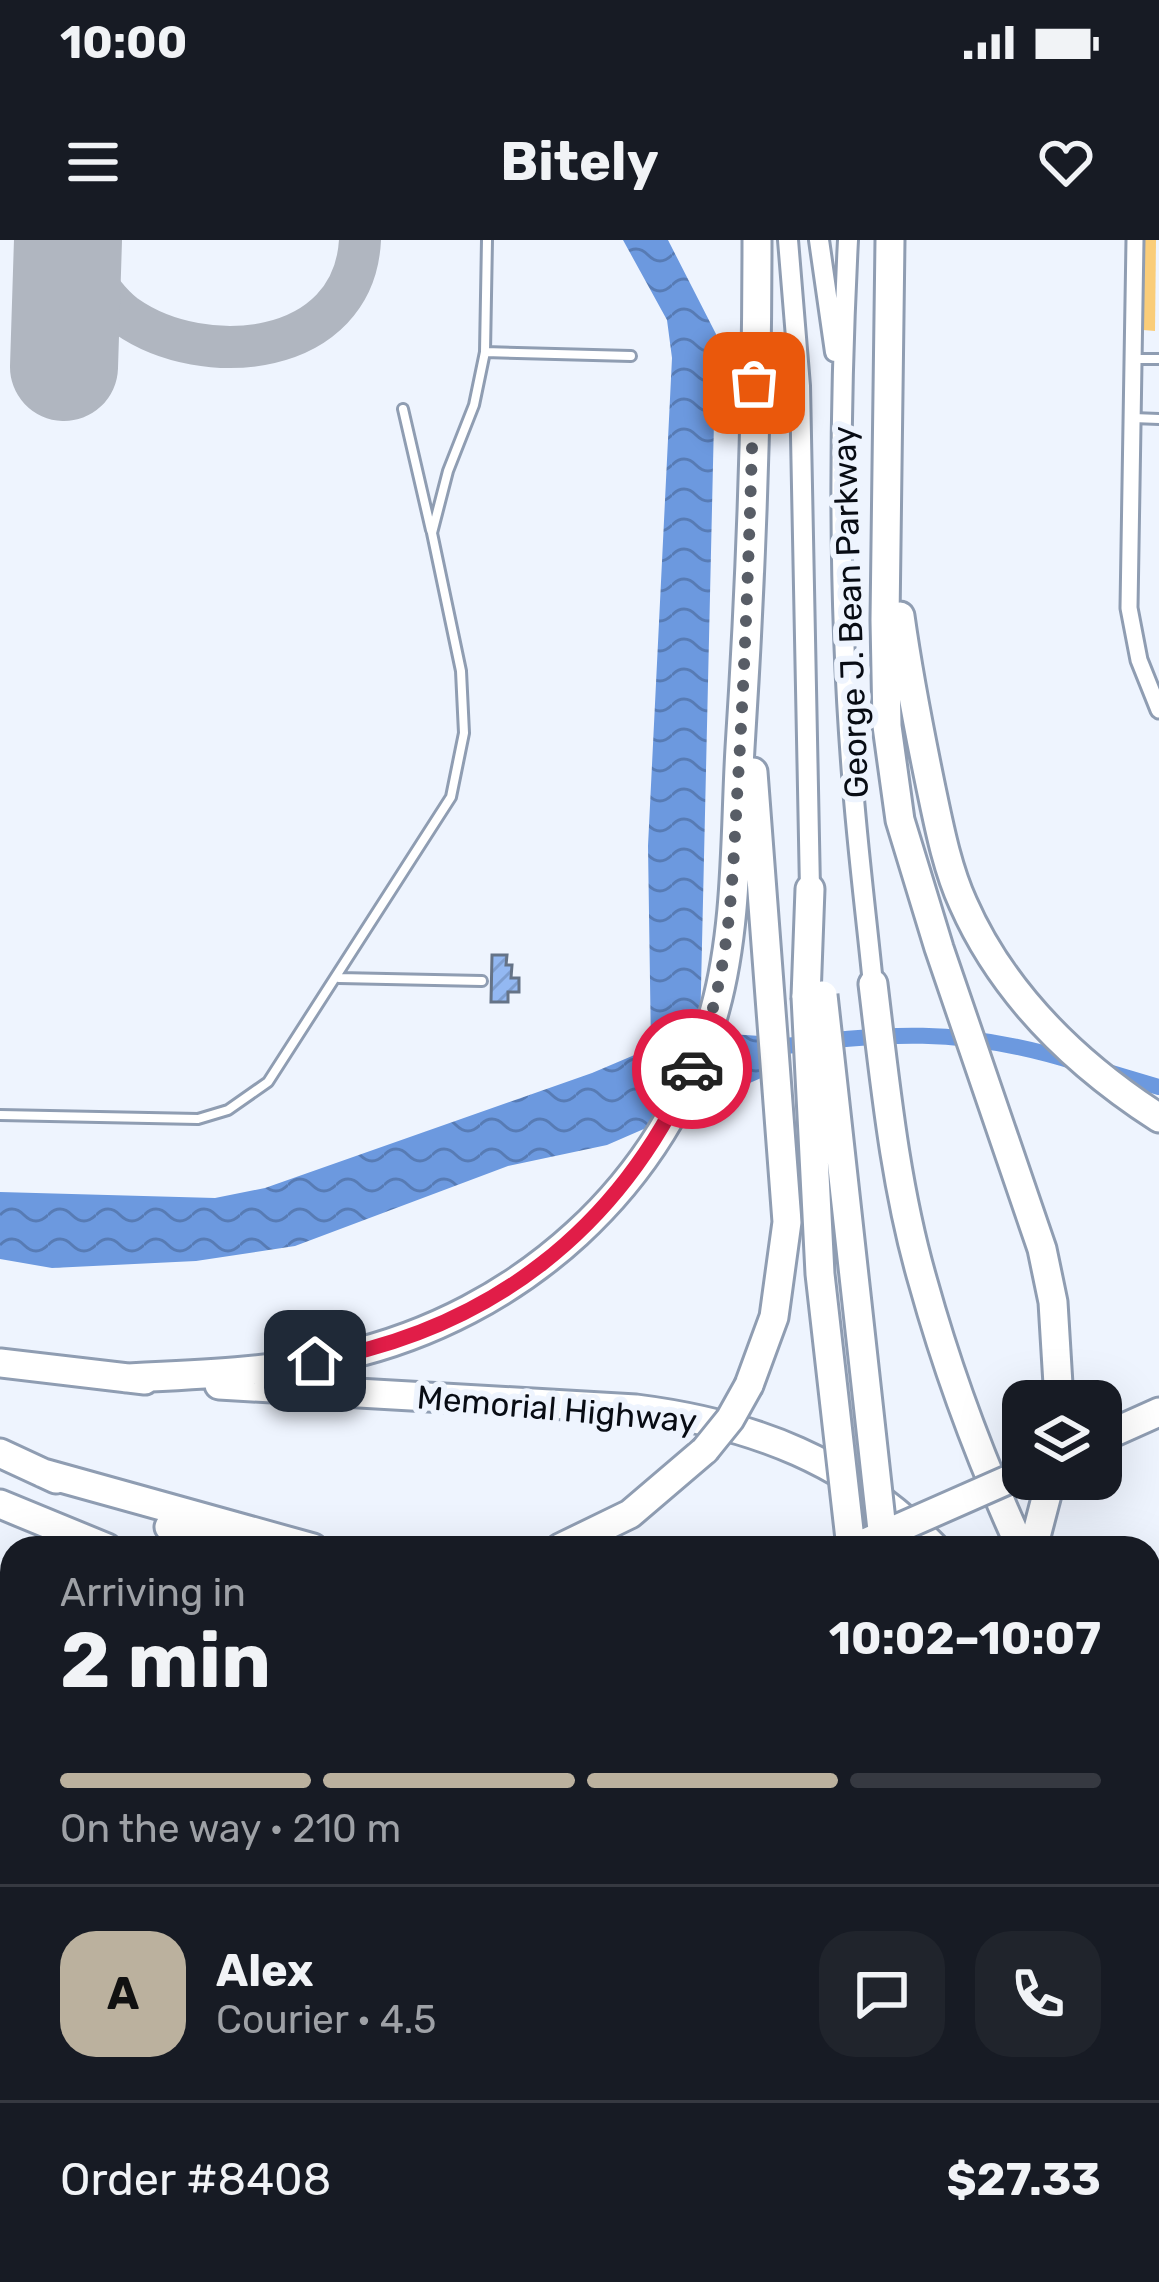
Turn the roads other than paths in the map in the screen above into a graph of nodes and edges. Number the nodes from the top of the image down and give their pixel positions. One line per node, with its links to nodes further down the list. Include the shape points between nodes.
1 (487, 240): 8 (lane)
2 (757, 240): 18 (highway)
3 (819, 240): 15 (street)
4 (848, 240): 15 (street, George J. Bean Parkway)
5 (890, 240): 16 (highway)
6 (1135, 240): 10 (street)
7 (788, 243): 20 (street, George J. Bean Parkway, via 800,386)
8 (485, 352): 9 (lane); 17 (lane)
9 (631, 356)
10 (1132, 358): 11 (lane); 13 (street)
11 (1159, 359)
12 (403, 409): 17 (lane)
13 (1132, 418): 14 (lane); 19 (street, via 1130,620)
14 (1159, 418)
15 (843, 446): 23 (street, George J. Bean Parkway, via 852,772)
16 (886, 460): 26 (highway, via 910,686 963,903 1050,1034); 29 (highway, via 887,726 900,820 1042,1249)
17 (432, 533): 21 (lane, via 461,671 464,733 451,797)
18 (745, 646): 28 (highway, via 729,931 716,1008 666,1123 622,1190 536,1270 392,1343 290,1365); 40 (highway, bridge, via 785,1256 774,1317 730,1419 630,1514)
19 (1159, 710)
20 (810, 890): 24 (highway)
21 (338, 978): 22 (lane); 25 (lane, via 268,1082 228,1110 198,1119)
22 (482, 981)
23 (873, 984): 45 (highway, via 922,1280)
24 (814, 996): 41 (highway, bridge, via 820,1274); 43 (highway, bridge)
25 (0, 1115)
26 (1159, 1118)
27 (0, 1363): 28 (highway, Memorial Highway)
28 (127, 1378): 44 (highway, Memorial Highway, via 692,1416 835,1468)
29 (1058, 1380)
30 (1159, 1412): 31 (highway)
31 (1122, 1429)
32 (0, 1453): 33 (highway)
33 (43, 1473): 38 (highway); 39 (highway)
34 (1002, 1483): 42 (highway, bridge)
35 (1046, 1500): 46 (highway)
36 (0, 1504): 37 (highway)
37 (78, 1536)
38 (198, 1536)
39 (271, 1536)
40 (585, 1536)
41 (851, 1536)
42 (880, 1536)
43 (882, 1536)
44 (922, 1536)
45 (1016, 1536)
46 (1036, 1536)

